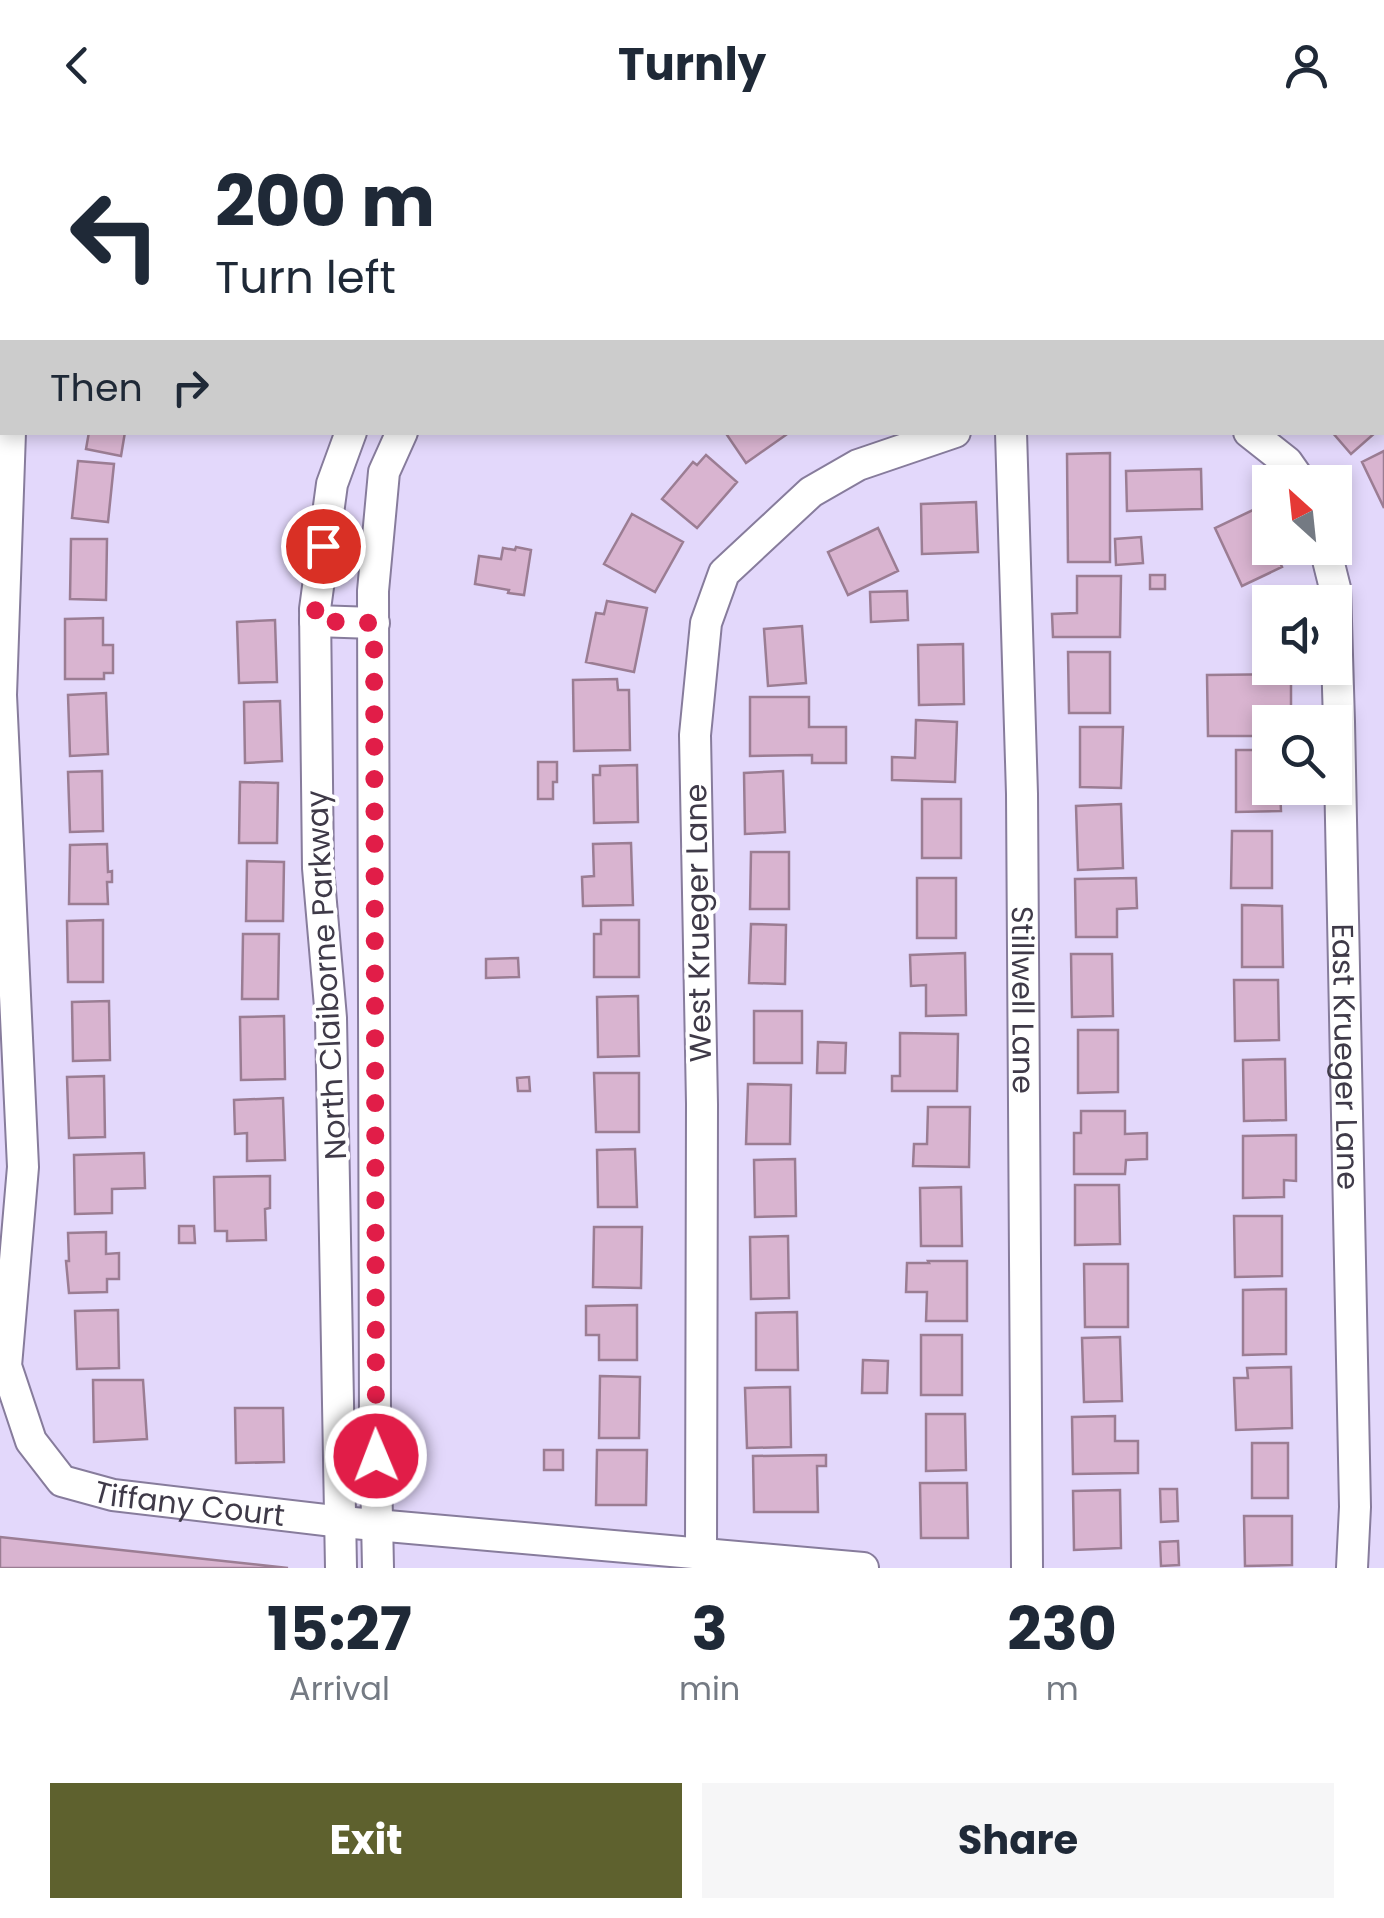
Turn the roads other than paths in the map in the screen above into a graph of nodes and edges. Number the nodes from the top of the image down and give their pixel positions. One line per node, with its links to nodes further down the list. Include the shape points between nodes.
1 (10, 435): 11 (street, Tiffany Court, via 1,695 23,1167 6,1366 32,1441 62,1481 113,1496)
2 (349, 435): 9 (street, North Claiborne Parkway, via 332,484)
3 (401, 435): 10 (street, North Claiborne Parkway, via 384,472)
4 (946, 435): 13 (street, West Krueger Lane, via 858,465 811,492 724,573 706,623 695,734)
5 (1011, 435): 17 (street, Stillwell Lane, via 1022,794)
6 (1253, 435): 7 (street)
7 (1289, 465)
8 (1329, 565): 18 (street, East Krueger Lane, via 1339,722)
9 (314, 621): 10 (street); 11 (street, North Claiborne Parkway)
10 (374, 623): 12 (street, North Claiborne Parkway)
11 (342, 1522): 12 (street, Tiffany Court); 14 (street, North Claiborne Parkway)
12 (377, 1525): 13 (street, Tiffany Court); 15 (street, North Claiborne Parkway)
13 (701, 1552): 16 (street, Tiffany Court)
14 (342, 1568)
15 (378, 1568)
16 (863, 1568)
17 (1027, 1568)
18 (1352, 1568)

